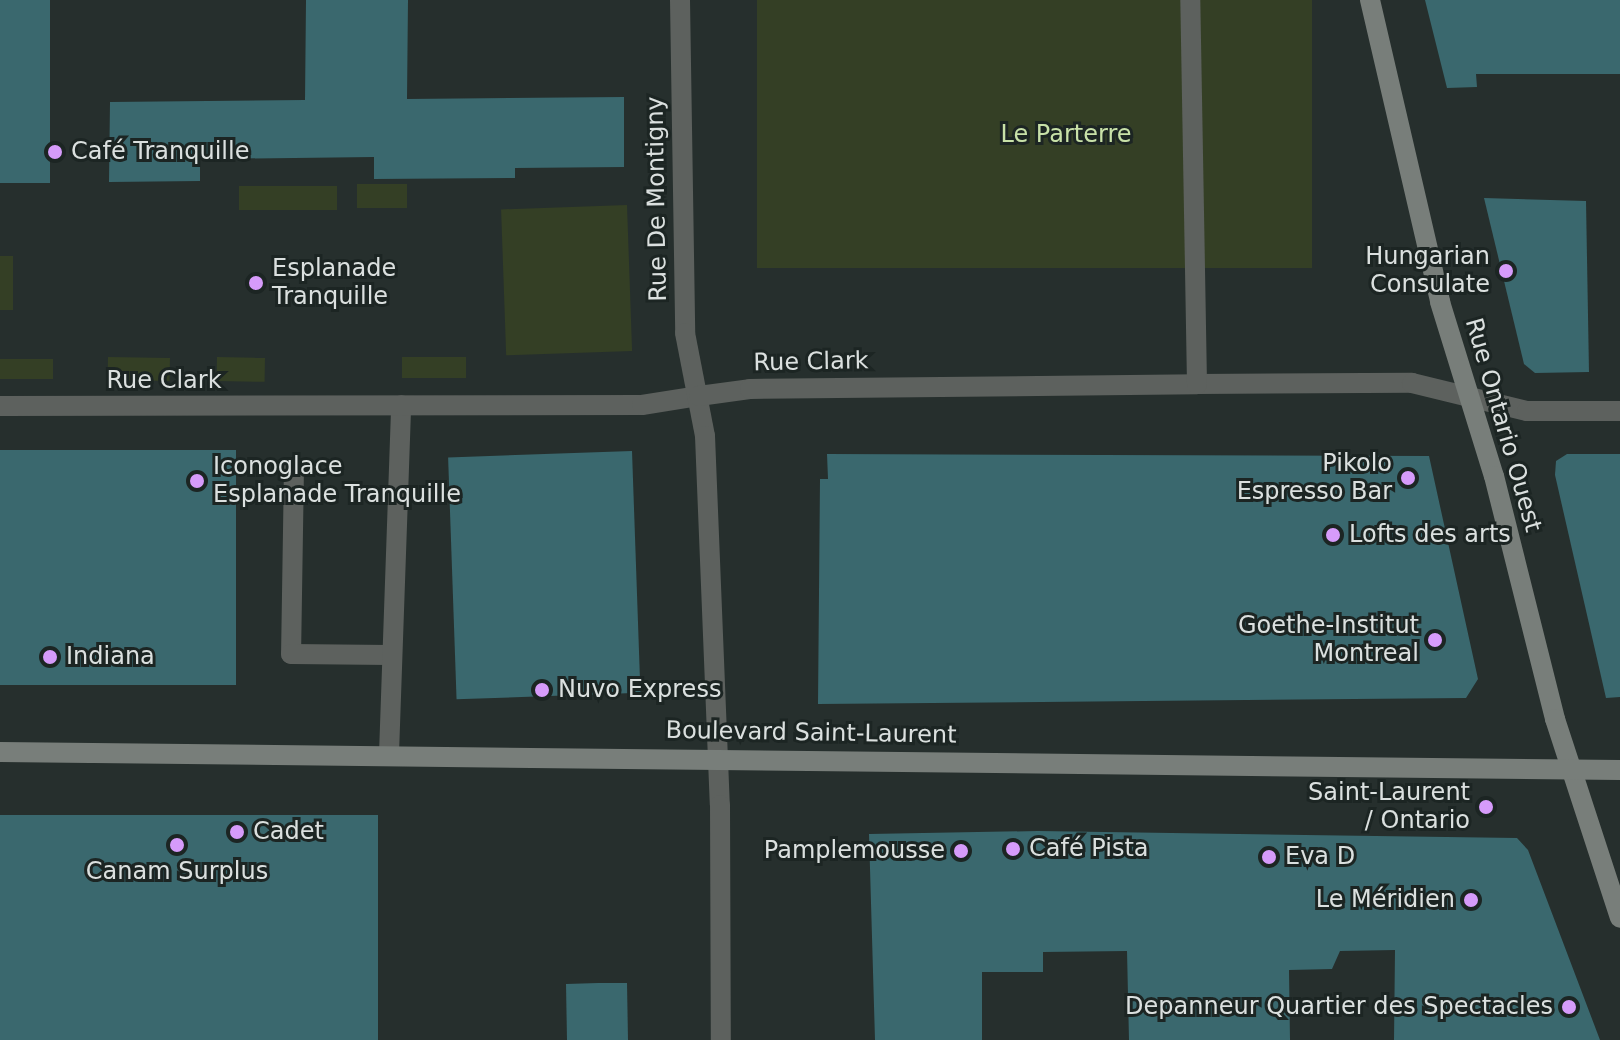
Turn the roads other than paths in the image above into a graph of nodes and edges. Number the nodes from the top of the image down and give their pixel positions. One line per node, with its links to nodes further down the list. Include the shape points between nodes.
1 (680, 0): 6 (street, Rue De Montigny, via 685,333)
2 (1190, 0): 4 (street)
3 (1370, 0): 5 (main road, Rue Ontario Ouest)
4 (1197, 384): 5 (street, Rue Clark, via 1412,383); 6 (street, Rue Clark, via 750,389)
5 (1467, 394): 9 (street, Rue Clark, via 1527,411); 15 (main road, Rue Ontario Ouest)
6 (699, 396): 7 (street, Rue Clark, via 642,405); 14 (street, Rue De Montigny)
7 (401, 405): 8 (street, Rue Clark); 11 (street)
8 (0, 406)
9 (1620, 411)
10 (294, 467): 11 (street, via 291,654)
11 (389, 655): 13 (street)
12 (0, 752): 13 (main road, Boulevard Saint-Laurent)
13 (389, 754): 14 (main road, Boulevard Saint-Laurent)
14 (716, 758): 15 (main road, Boulevard Saint-Laurent); 18 (street, Rue De Montigny)
15 (1569, 769): 16 (main road, Boulevard Saint-Laurent); 17 (main road, Rue Ontario Ouest)
16 (1620, 770)
17 (1620, 918)
18 (721, 1040)

